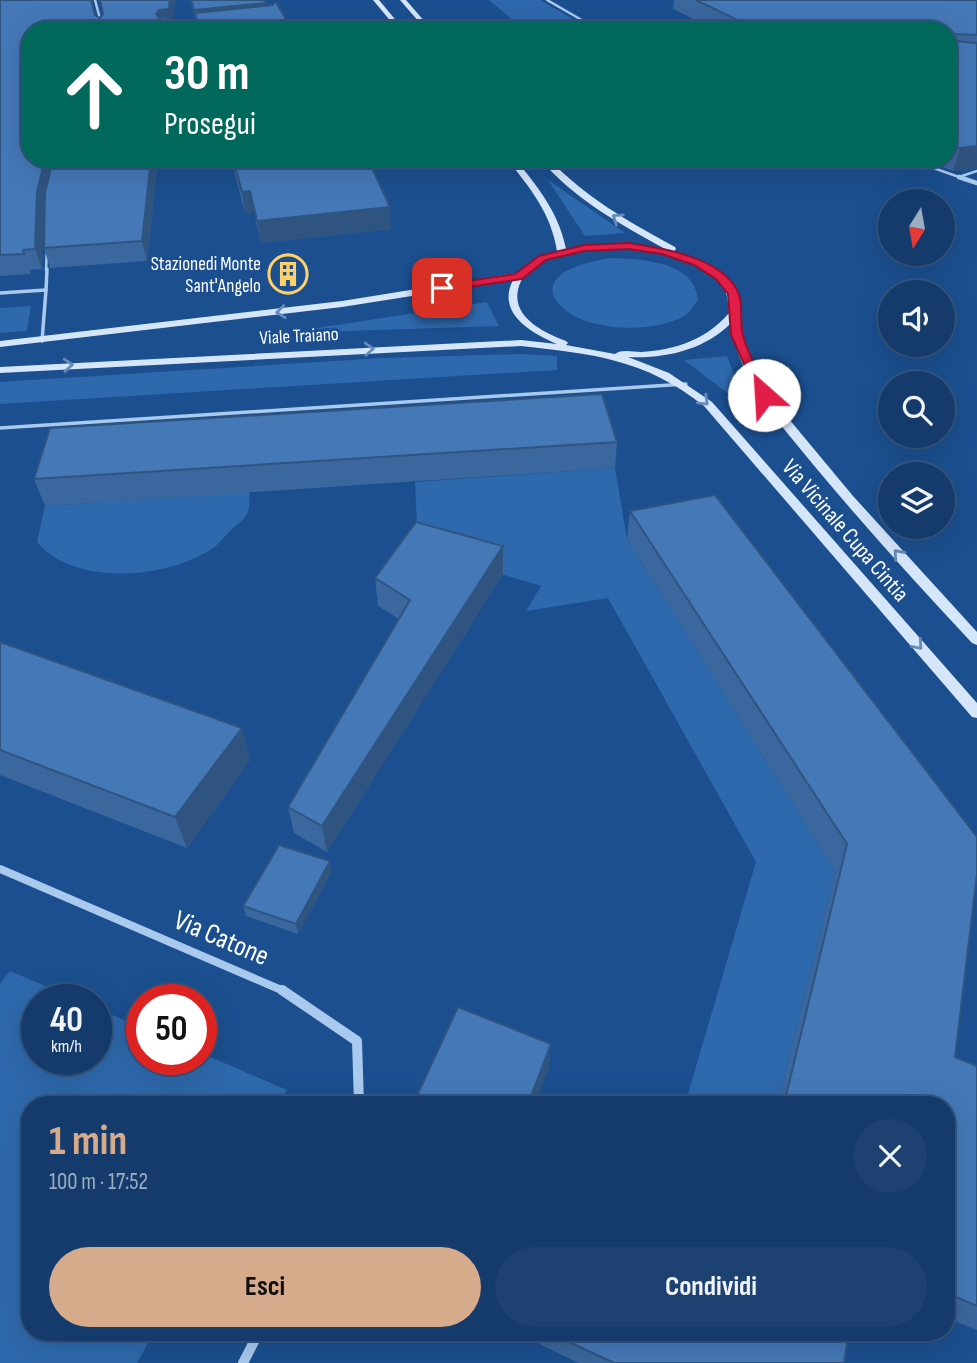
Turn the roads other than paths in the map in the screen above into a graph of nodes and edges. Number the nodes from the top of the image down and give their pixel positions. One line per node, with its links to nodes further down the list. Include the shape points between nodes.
1 (95, 0): 5 (lane)
2 (376, 0): 6 (main road)
3 (402, 0): 7 (main road)
4 (547, 0): 8 (lane)
5 (101, 21)
6 (394, 21)
7 (421, 21)
8 (583, 21)
9 (519, 168): 16 (main road, via 542,196 559,229)
10 (552, 168): 17 (main road, one-way to 10, via 624,223)
11 (934, 168): 13 (lane)
12 (977, 171): 13 (lane)
13 (959, 177): 14 (street)
14 (977, 183)
15 (47, 238): 19 (lane)
16 (562, 253): 17 (main road, via 628,246 664,251); 18 (main road, via 543,258)
17 (698, 263): 21 (main road, Via Vicinale Cupa Cintia, via 720,276 733,293)
18 (518, 276): 22 (main road, Viale Traiano, one-way to 22, via 342,304); 24 (main road, via 511,300 523,321 549,337)
19 (46, 290): 20 (lane); 22 (lane)
20 (0, 293)
21 (735, 312): 24 (main road, via 724,328 699,343 655,354); 28 (main road, Via Vicinale Cupa Cintia, one-way to 21, via 847,499 764,395 737,335)
22 (42, 341): 23 (main road, Viale Traiano)
23 (0, 344)
24 (599, 352): 25 (main road, Viale Traiano, one-way to 24, via 521,343); 26 (main road, Via Vicinale Cupa Cintia, via 659,370)
25 (0, 370)
26 (685, 384): 27 (lane); 29 (main road, Via Vicinale Cupa Cintia, one-way to 29, via 708,404)
27 (0, 428)
28 (977, 640)
29 (977, 713)
30 (0, 869): 31 (street, Via Catone, via 289,993 357,1041)
31 (359, 1096)
32 (254, 1341): 33 (street)
33 (243, 1363)

